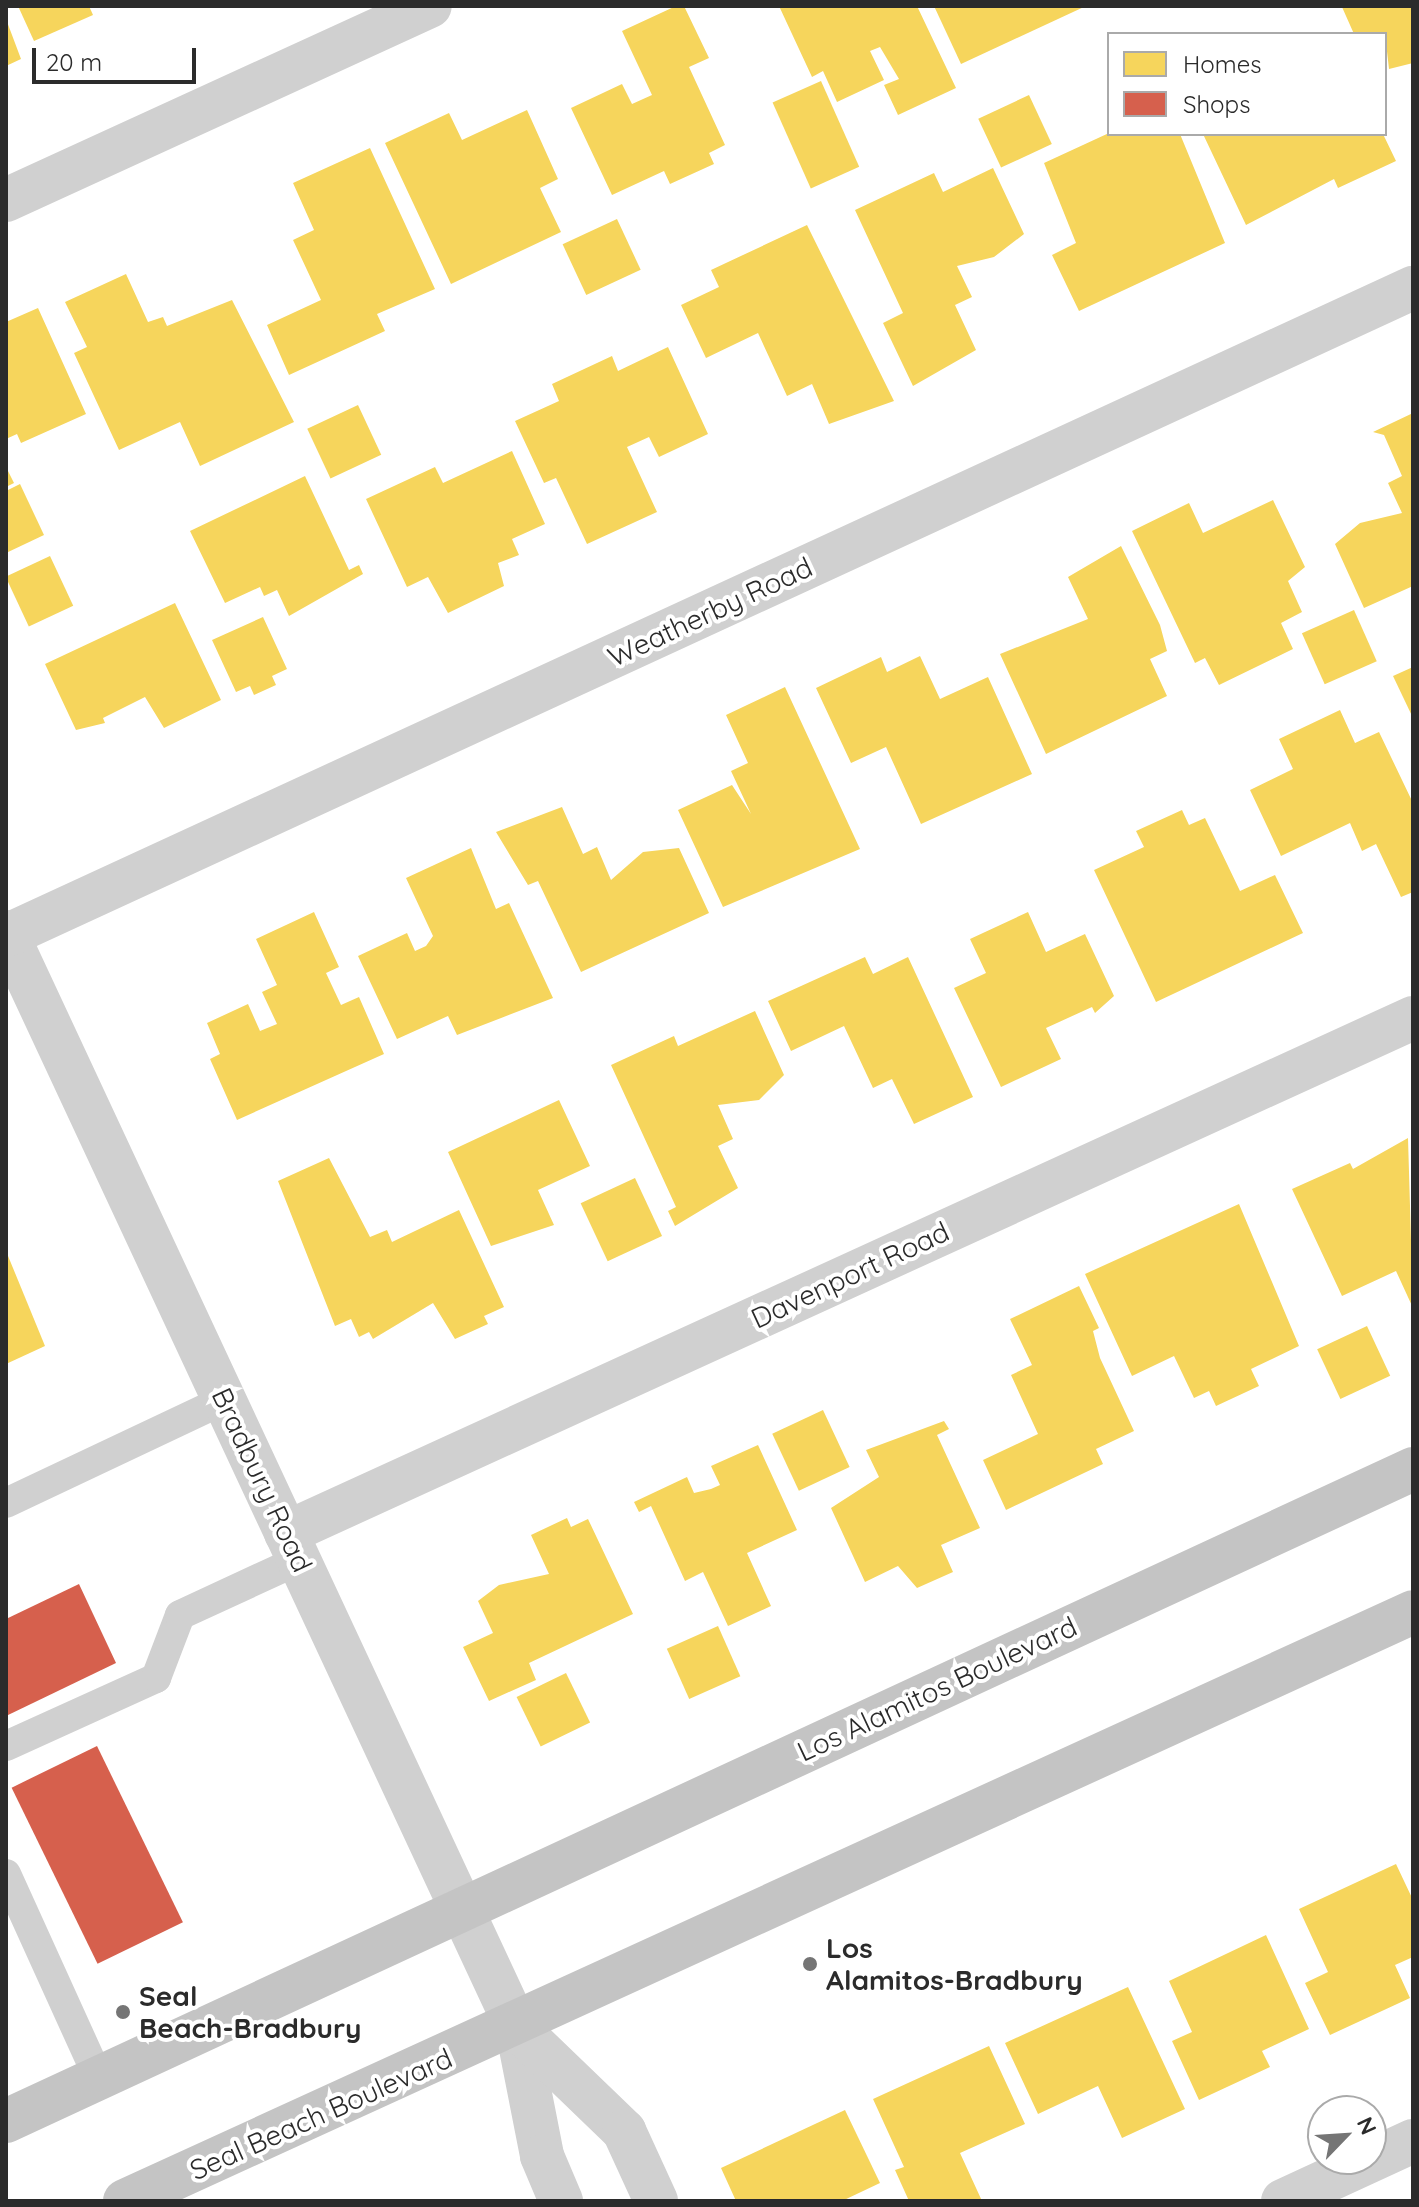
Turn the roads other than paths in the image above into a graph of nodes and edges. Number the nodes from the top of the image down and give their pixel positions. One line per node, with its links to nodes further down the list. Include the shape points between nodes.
1 (430, 6): 2 (street)
2 (6, 200)
3 (1413, 288): 4 (street, Weatherby Road)
4 (7, 934): 6 (street, Bradbury Road)
5 (1413, 1018): 9 (street, Davenport Road)
6 (224, 1400): 8 (lane); 9 (street, Bradbury Road)
7 (1413, 1469): 13 (main road, Los Alamitos Boulevard)
8 (6, 1503)
9 (292, 1546): 11 (lane, via 180,1615 156,1678); 13 (street, Bradbury Road)
10 (1413, 1612): 15 (main road)
11 (6, 1746)
12 (6, 1874): 14 (lane)
13 (462, 1910): 15 (street, Bradbury Road); 16 (main road)
14 (17, 1927): 16 (lane)
15 (517, 2028): 19 (main road, Seal Beach Boulevard); 20 (street, Bradbury Road, via 542,2156); 21 (street, Bradbury Road, via 624,2131)
16 (99, 2079): 17 (main road)
17 (6, 2121)
18 (1413, 2141): 22 (street)
19 (125, 2201)
20 (561, 2201)
21 (656, 2201)
22 (1283, 2201)

